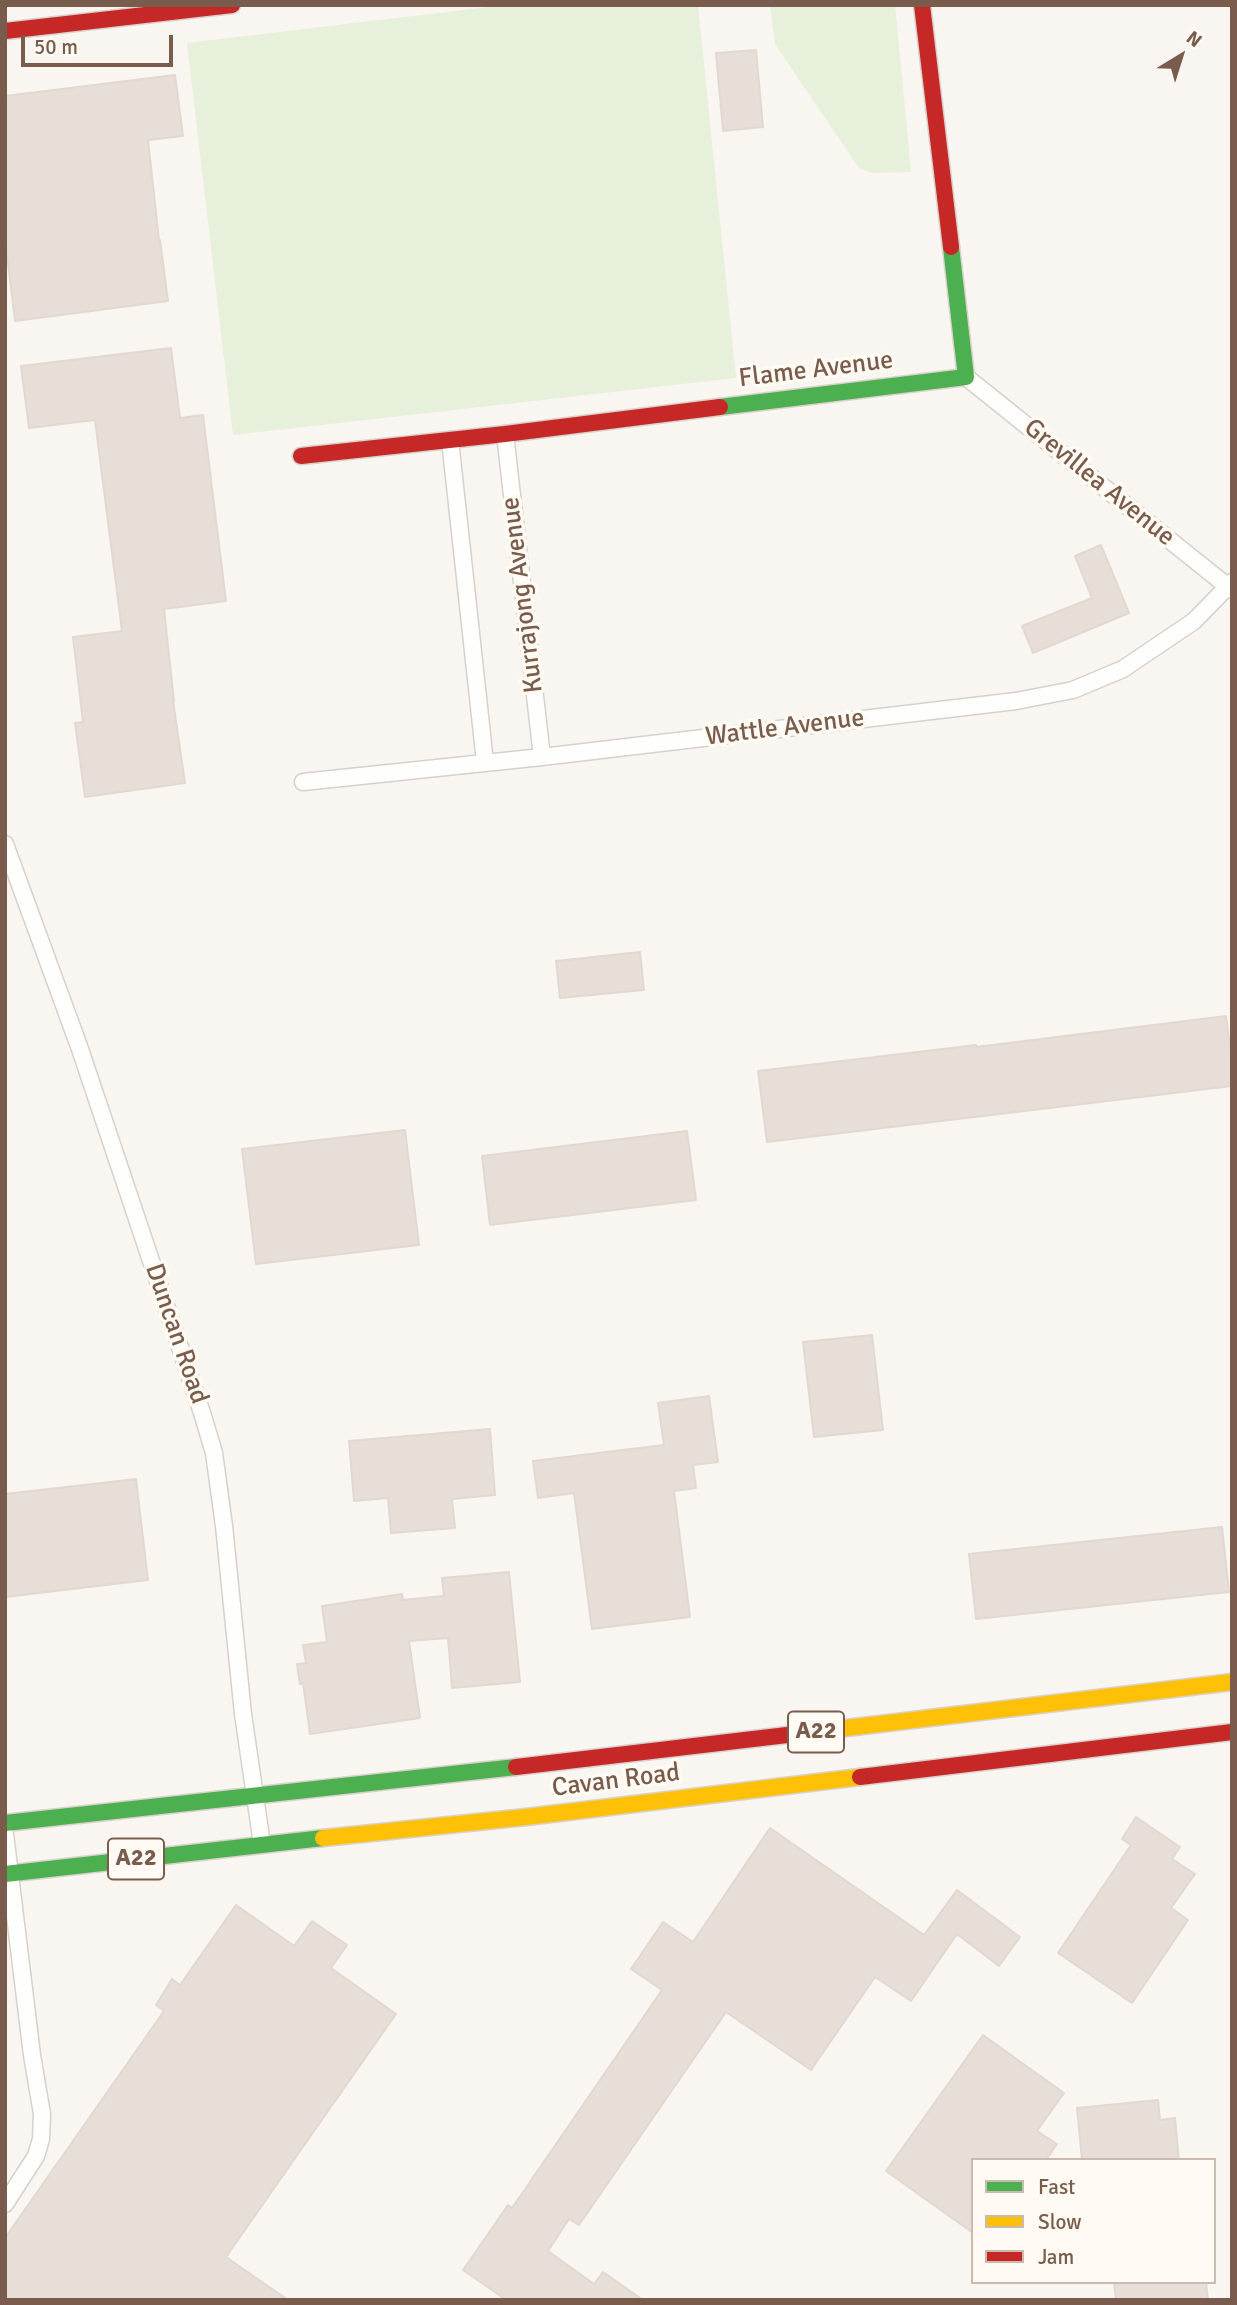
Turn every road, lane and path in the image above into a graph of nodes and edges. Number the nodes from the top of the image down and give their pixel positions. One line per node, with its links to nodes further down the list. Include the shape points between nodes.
1 (232, 5): 3 (main road)
2 (922, 5): 4 (main road)
3 (5, 31)
4 (966, 377): 5 (main road, Flame Avenue); 8 (street, Grevillea Avenue)
5 (505, 434): 6 (main road, Flame Avenue); 9 (street, Kurrajong Avenue)
6 (450, 440): 7 (main road, Flame Avenue); 10 (street, Kurrajong Avenue)
7 (302, 456)
8 (1230, 586): 9 (street, Wattle Avenue, via 1194,621 1123,669 1073,690 1002,703)
9 (542, 757): 10 (street, Wattle Avenue)
10 (485, 762): 11 (street, Wattle Avenue)
11 (303, 782)
12 (5, 844): 16 (street, Duncan Road, via 84,1063 214,1453)
13 (1231, 1682): 14 (street); 16 (main road, Cavan Road / A22)
14 (1232, 1701)
15 (1232, 1732): 19 (main road, Cavan Road / A22)
16 (255, 1796): 17 (main road, Cavan Road / A22); 19 (street, Duncan Road)
17 (5, 1823)
18 (5, 1834): 20 (street)
19 (262, 1844): 20 (main road, Cavan Road / A22)
20 (8, 1874): 21 (street, via 42,2114 36,2156)
21 (5, 2204)

